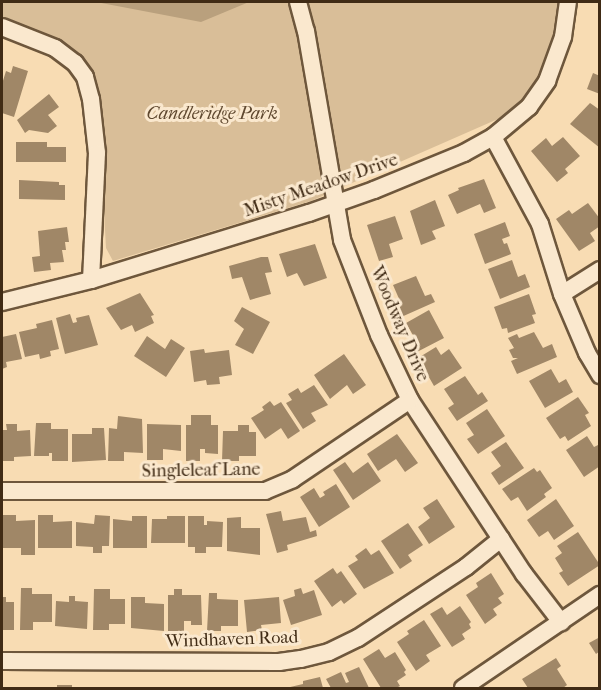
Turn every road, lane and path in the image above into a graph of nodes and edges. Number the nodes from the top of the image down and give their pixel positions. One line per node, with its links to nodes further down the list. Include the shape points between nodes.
1 (568, 2): 4 (street, Misty Meadow Drive, via 563,38 548,81 530,107)
2 (299, 4): 5 (street, Woodway Drive)
3 (2, 27): 7 (street, via 55,48 75,63 85,77 97,153)
4 (493, 137): 5 (street, Misty Meadow Drive); 8 (street, via 540,224)
5 (335, 204): 7 (street, Misty Meadow Drive); 11 (street, Woodway Drive, via 342,240)
6 (600, 270): 8 (street)
7 (91, 280): 9 (street, Misty Meadow Drive)
8 (562, 294): 10 (street)
9 (2, 302)
10 (600, 375)
11 (410, 400): 12 (street, Singleleaf Lane, via 293,479 265,491); 13 (street, Woodway Drive)
12 (2, 491)
13 (501, 539): 15 (street, Woodway Drive); 16 (street, Windhaven Road, via 466,567 358,638 311,657 279,662)
14 (600, 596): 15 (street)
15 (561, 622): 17 (street)
16 (2, 661)
17 (483, 683): 18 (street)
18 (463, 688)

